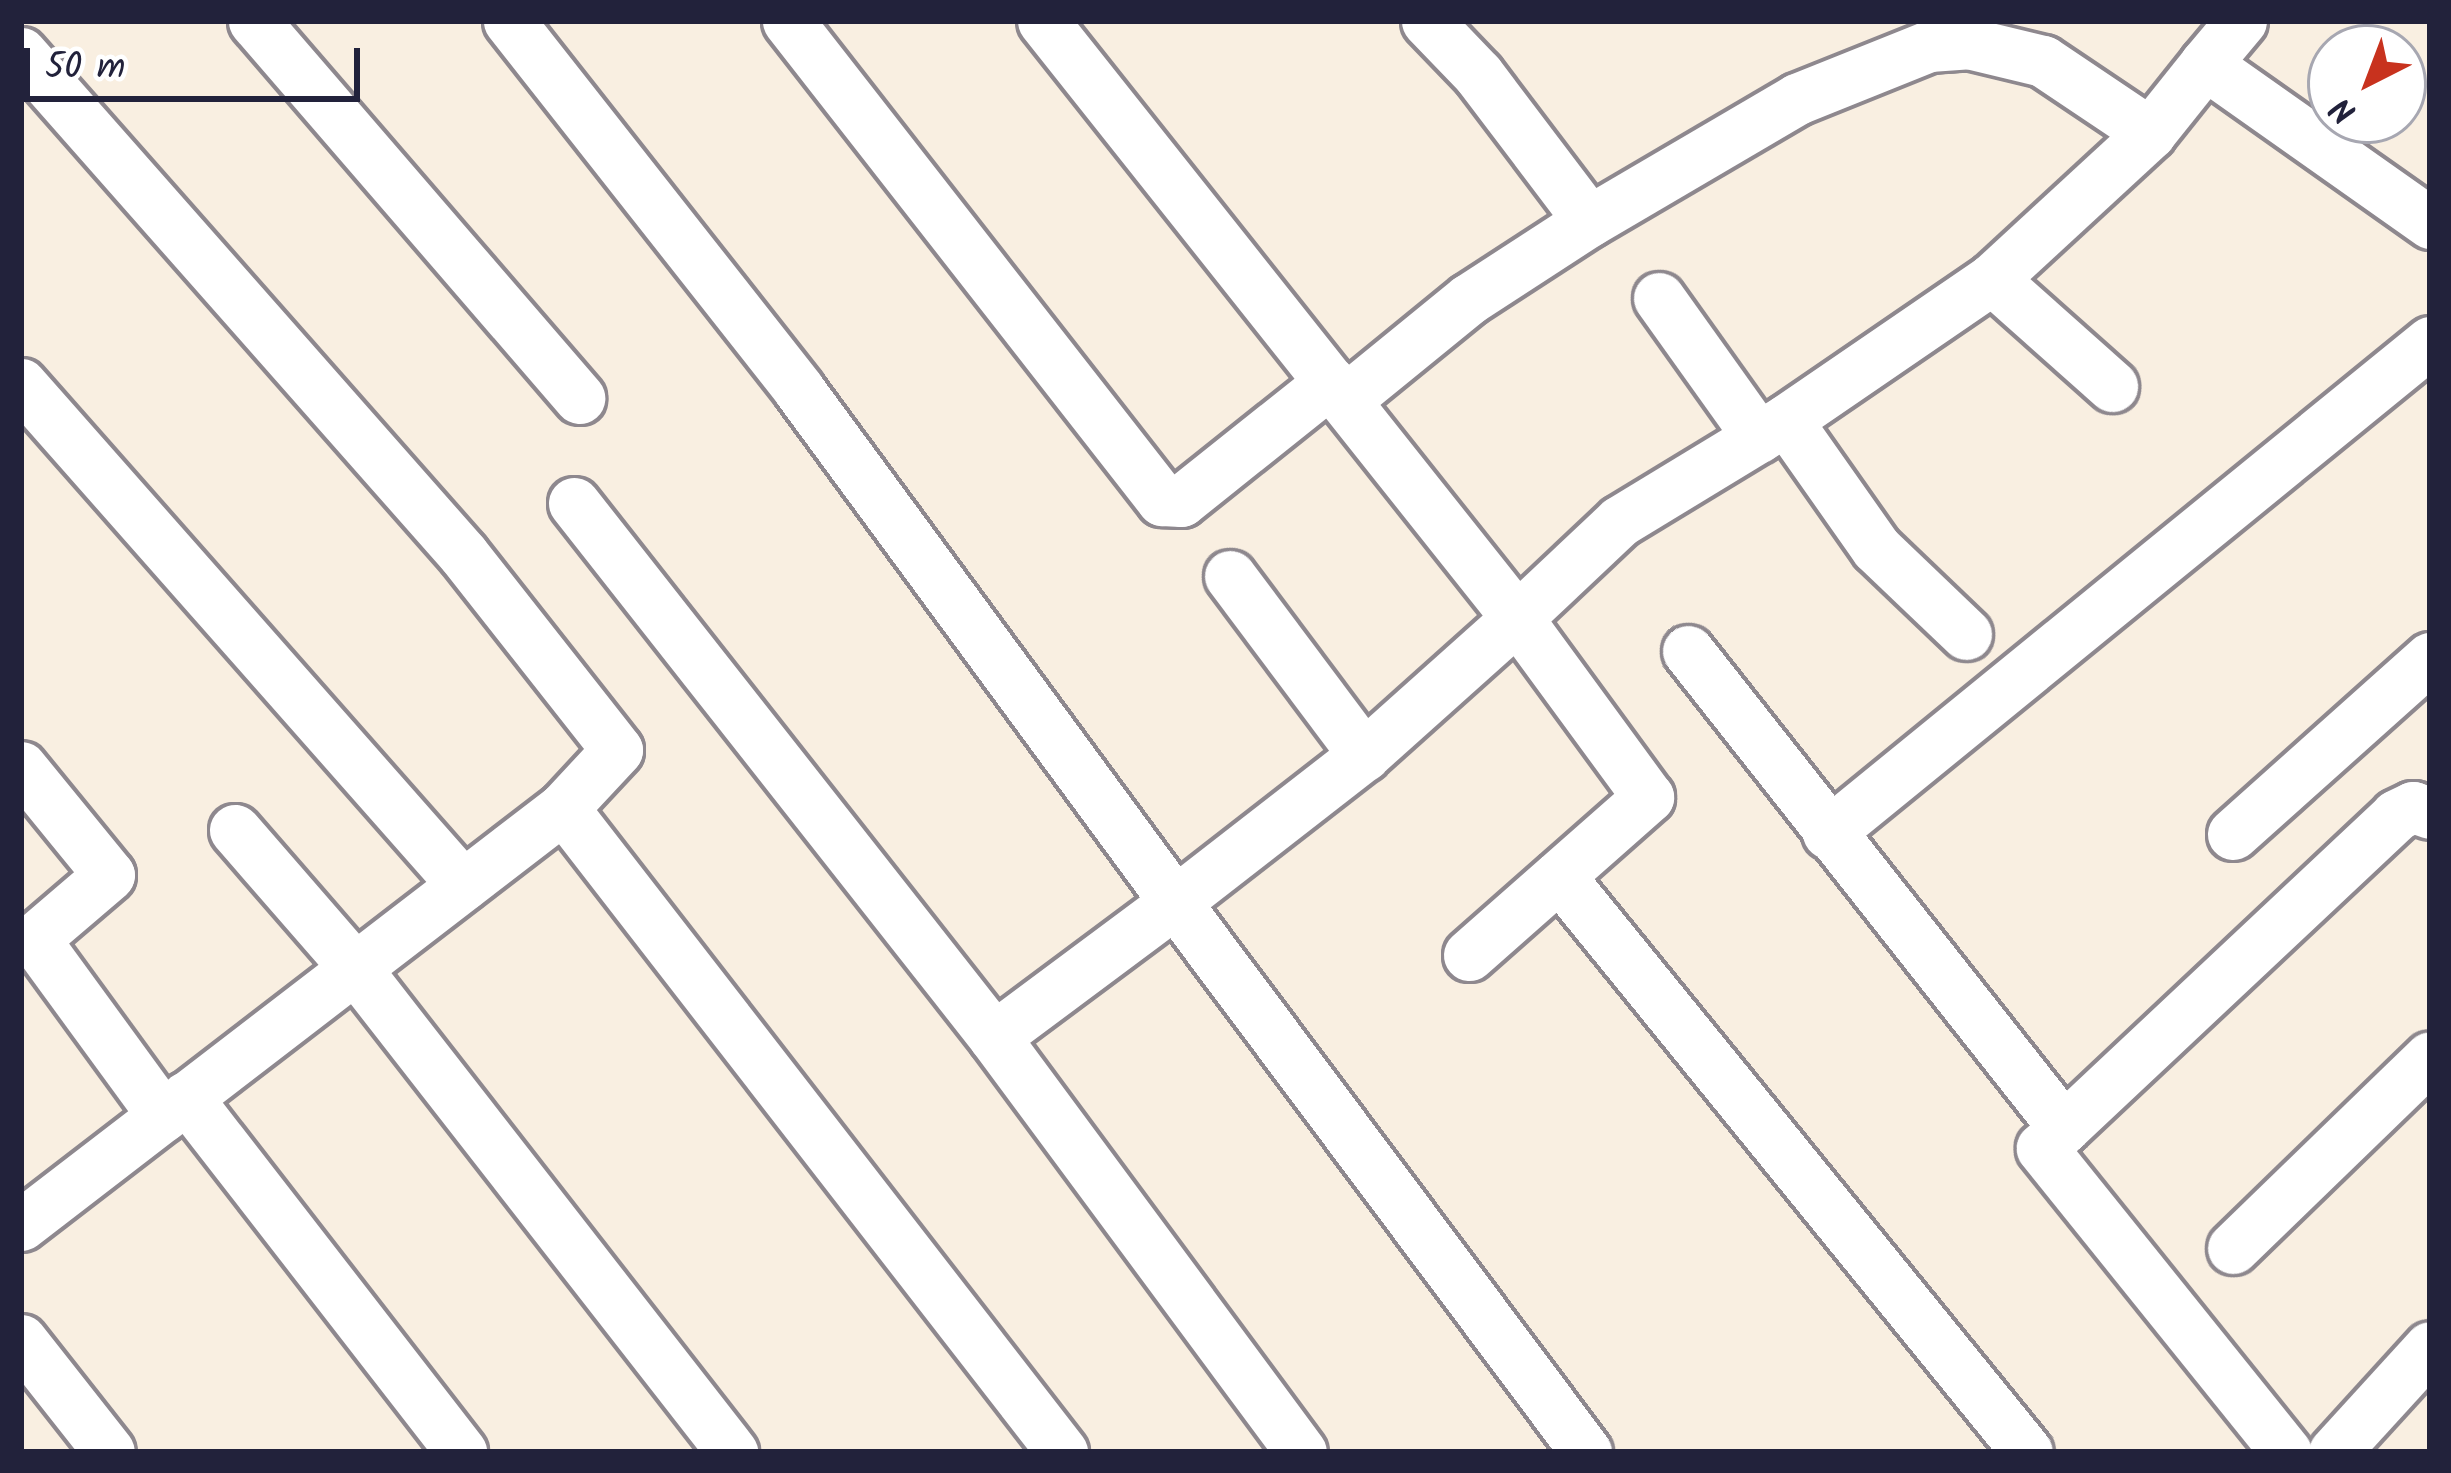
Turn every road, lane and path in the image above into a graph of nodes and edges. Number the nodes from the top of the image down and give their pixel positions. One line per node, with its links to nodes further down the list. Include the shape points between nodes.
1 (254, 21): 18 (street)
2 (509, 21): 35 (street, via 799,390)
3 (788, 21): 17 (street, via 1162,500 1181,501)
4 (1043, 21): 17 (street)
5 (1427, 21): 10 (street, via 1478,74)
6 (2241, 21): 8 (street)
7 (21, 53): 28 (street, via 463,554 617,750)
8 (2205, 64): 9 (street); 11 (street)
9 (2150, 134): 10 (street, via 2043,62 1968,43 1929,46 1797,99); 12 (street)
10 (1589, 221): 17 (street)
11 (2430, 223)
12 (1992, 279): 16 (street); 19 (street)
13 (1659, 298): 19 (street)
14 (2430, 342): 31 (street)
15 (21, 384): 34 (street)
16 (2112, 386)
17 (1338, 391): 22 (street)
18 (580, 398)
19 (1772, 429): 22 (street, via 1620,520); 23 (street, via 1876,548)
20 (574, 503): 38 (street)
21 (1230, 576): 26 (street)
22 (1517, 618): 26 (street); 33 (street, via 1648,797)
23 (1966, 634)
24 (1688, 651): 31 (street)
25 (2430, 658): 32 (street)
26 (1364, 755): 35 (street)
27 (21, 767): 40 (street, via 109,875 34,939)
28 (562, 808): 34 (street); 49 (street)
29 (2430, 813): 41 (street, via 2413,807 2396,815)
30 (235, 830): 37 (street)
31 (1828, 832): 41 (street)
32 (2233, 834)
33 (1559, 876): 36 (street); 52 (street)
34 (463, 885): 37 (street)
35 (1174, 902): 38 (street); 51 (street)
36 (1468, 955)
37 (355, 968): 40 (street); 48 (street)
38 (994, 1036): 50 (street)
39 (2430, 1057): 43 (street)
40 (174, 1106): 42 (street); 47 (street)
41 (2064, 1127): 53 (street, via 2042,1148)
42 (21, 1225)
43 (2233, 1248)
44 (21, 1340): 46 (street)
45 (2430, 1347): 54 (street)
46 (109, 1452)
47 (461, 1452)
48 (732, 1452)
49 (1062, 1452)
50 (1301, 1452)
51 (1586, 1452)
52 (2027, 1452)
53 (2286, 1452)
54 (2334, 1452)

